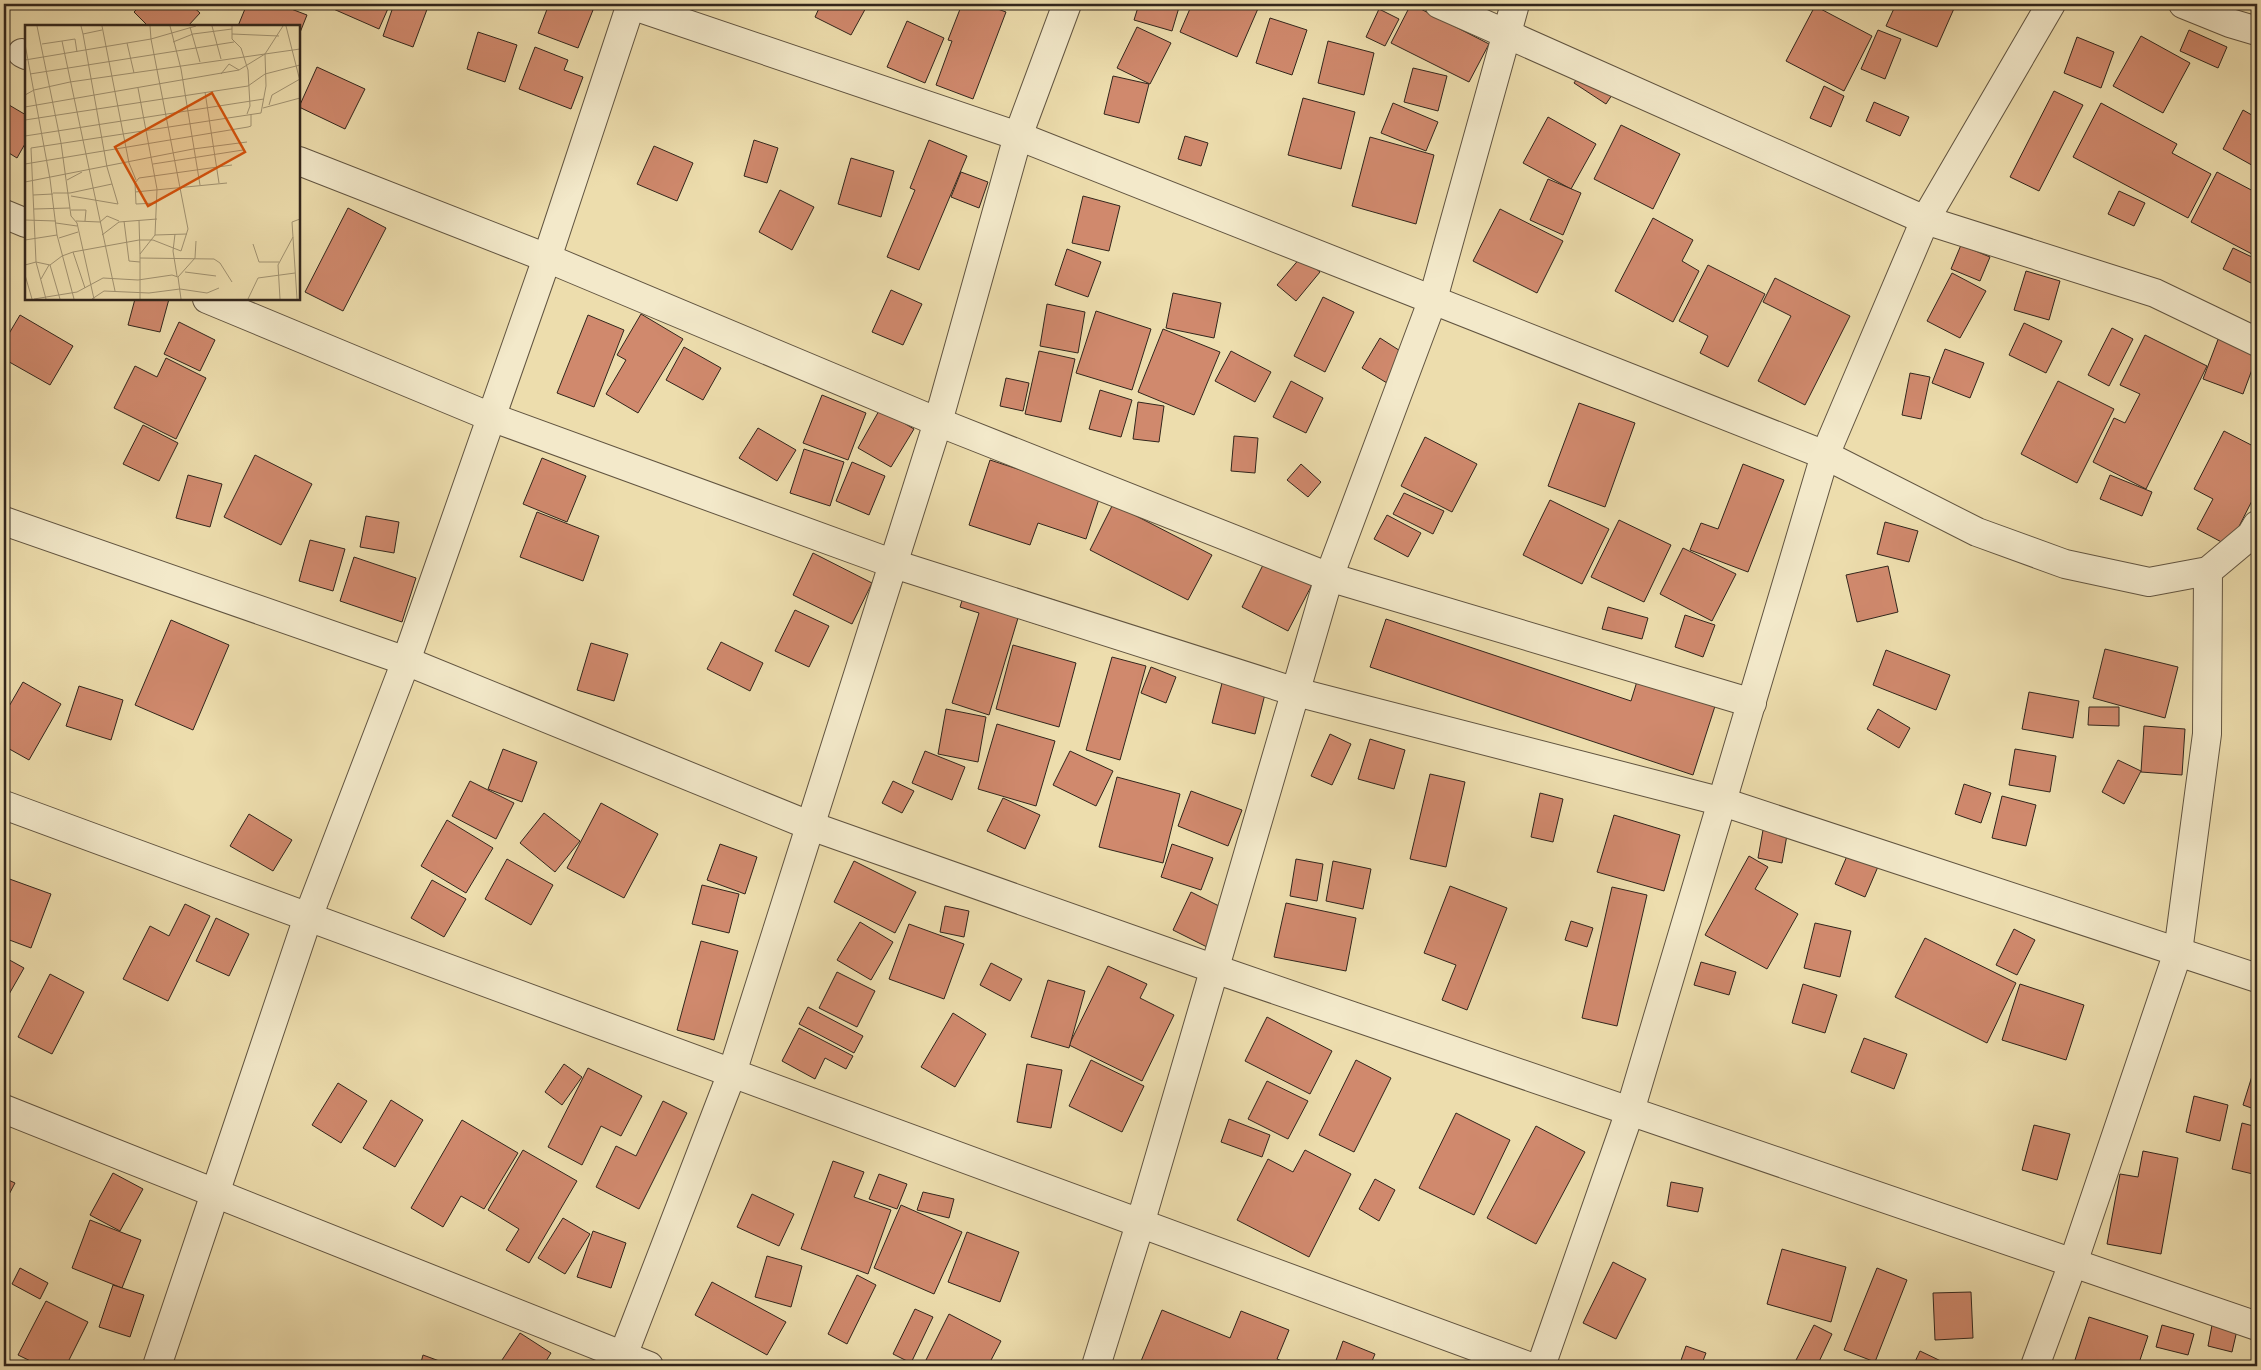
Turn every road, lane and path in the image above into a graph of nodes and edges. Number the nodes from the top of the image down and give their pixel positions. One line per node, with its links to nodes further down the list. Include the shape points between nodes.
1 (630, 4): 9 (street); 14 (street)
2 (1067, 4): 9 (street)
3 (1438, 4): 8 (street)
4 (1515, 4): 8 (street)
5 (2051, 4): 12 (street)
6 (2183, 4): 7 (street, via 2230,24)
7 (2257, 31)
8 (1506, 32): 12 (street); 15 (street)
9 (1018, 136): 15 (street); 19 (street)
10 (300, 161): 14 (street)
11 (4, 214): 13 (street)
12 (1925, 220): 17 (street, via 2155,293); 20 (street)
13 (25, 223)
14 (547, 258): 18 (street); 19 (street)
15 (1433, 299): 20 (street); 25 (street)
16 (209, 300): 18 (street)
17 (2257, 342)
18 (491, 417): 23 (street); 26 (street)
19 (938, 422): 23 (street); 25 (street)
20 (1825, 455): 24 (street, via 1977,532 2065,564 2149,582); 28 (street)
21 (4, 521): 26 (street)
22 (2257, 525): 24 (street, via 2251,535)
23 (894, 564): 27 (street); 31 (street)
24 (2208, 571): 33 (street, via 2207,734)
25 (1329, 577): 27 (street); 28 (street)
26 (406, 661): 31 (street); 32 (street)
27 (1296, 692): 29 (street); 34 (street)
28 (1752, 703): 29 (street)
29 (1723, 802): 33 (street); 38 (street)
30 (4, 805): 32 (street)
31 (811, 826): 34 (street); 36 (street)
32 (308, 917): 36 (street); 39 (street)
33 (2178, 952): 35 (street); 41 (street)
34 (1215, 969): 38 (street); 40 (street)
35 (2257, 978)
36 (732, 1073): 40 (street); 43 (street)
37 (4, 1109): 39 (street)
38 (1630, 1111): 41 (street); 48 (street)
39 (214, 1193): 43 (street); 44 (street)
40 (1140, 1224): 46 (street); 47 (street)
41 (2073, 1263): 42 (street); 49 (street)
42 (2257, 1326)
43 (621, 1362): 45 (street)
44 (157, 1366)
45 (649, 1366)
46 (1096, 1366)
47 (1528, 1366)
48 (1542, 1366)
49 (2035, 1366)

